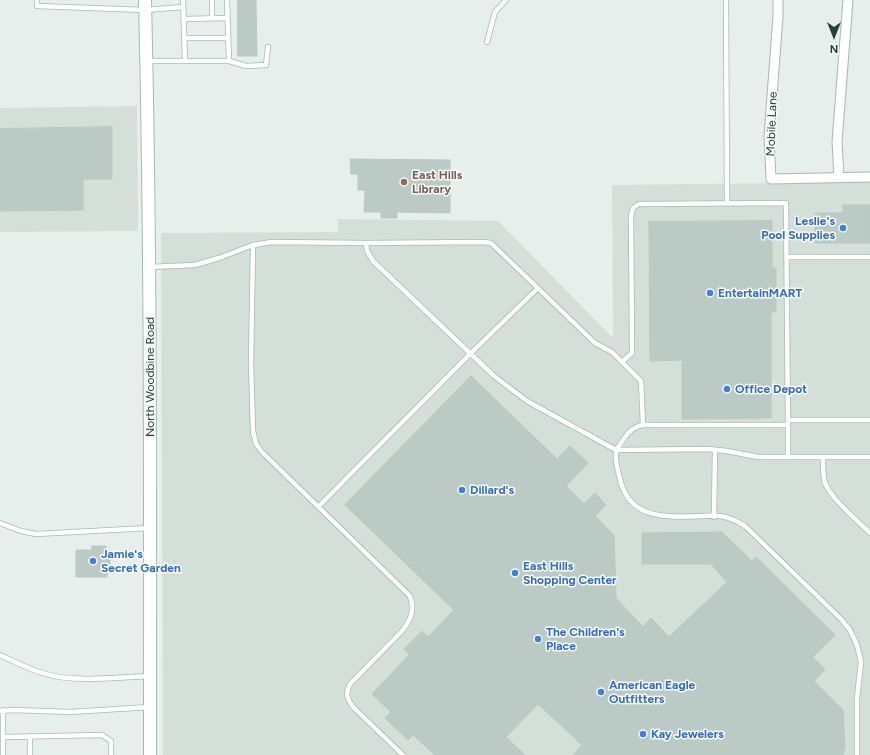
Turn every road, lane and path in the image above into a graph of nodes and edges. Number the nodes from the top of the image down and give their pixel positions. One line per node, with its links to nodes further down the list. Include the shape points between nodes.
1 (37, 0): 9 (lane, via 37,6)
2 (183, 0): 10 (lane)
3 (212, 0): 12 (lane)
4 (227, 0): 13 (lane)
5 (506, 0): 16 (lane, via 496,12)
6 (726, 0): 23 (lane)
7 (778, 0): 21 (street, Mobile Lane, via 769,136 771,179)
8 (848, 0): 21 (street, via 837,142)
9 (145, 5): 10 (lane); 18 (main road, North Woodbine Road)
10 (183, 7): 11 (lane)
11 (184, 18): 12 (lane); 14 (lane)
12 (212, 18): 13 (lane)
13 (227, 18): 15 (lane)
14 (184, 38): 15 (lane); 19 (lane)
15 (228, 38): 20 (lane)
16 (486, 42)
17 (268, 47): 20 (lane, via 266,64 246,66)
18 (146, 61): 19 (lane); 28 (main road, North Woodbine Road)
19 (185, 61): 20 (lane)
20 (229, 61)
21 (839, 177): 22 (street, Mobile Lane)
22 (870, 177)
23 (727, 203): 26 (lane, via 786,203); 31 (lane, via 639,204 633,208 632,353)
24 (366, 243): 25 (lane, via 272,242); 29 (lane, via 484,242 491,244); 30 (lane, via 373,261)
25 (253, 245): 28 (lane, via 195,265); 40 (lane, via 251,363 253,430 256,444)
26 (787, 257): 27 (lane); 33 (lane)
27 (870, 257)
28 (149, 267): 43 (main road, North Woodbine Road)
29 (538, 288): 30 (lane); 31 (lane, via 595,343 612,352)
30 (470, 354): 35 (lane, via 494,376 527,400); 40 (lane)
31 (622, 362): 34 (lane, via 641,381)
32 (870, 420): 33 (lane)
33 (788, 423): 34 (lane); 37 (lane)
34 (644, 425): 35 (lane, via 636,426 628,432)
35 (616, 450): 36 (lane); 41 (lane, via 623,492 645,512 659,516)
36 (715, 450): 37 (lane, via 758,457); 41 (lane)
37 (788, 457): 38 (lane)
38 (823, 457): 39 (lane); 44 (lane, via 827,487)
39 (870, 457)
40 (318, 507): 55 (lane, via 410,596 413,603 411,617 403,630 350,684 346,692 354,708)
41 (714, 516): 56 (lane, via 733,519 745,526 850,630 861,662 857,698)
42 (0, 523): 43 (lane, via 36,534)
43 (151, 528): 46 (main road, North Woodbine Road)
44 (870, 533)
45 (0, 655): 46 (lane, via 61,678)
46 (150, 676): 47 (main road, North Woodbine Road)
47 (150, 707): 48 (lane, via 70,712); 54 (main road, North Woodbine Road)
48 (1, 711): 50 (lane)
49 (30, 736): 50 (lane); 52 (lane); 53 (lane, via 102,735 110,741)
50 (3, 737): 51 (lane)
51 (3, 755)
52 (30, 755)
53 (111, 755)
54 (150, 755)
55 (403, 755)
56 (857, 755)

